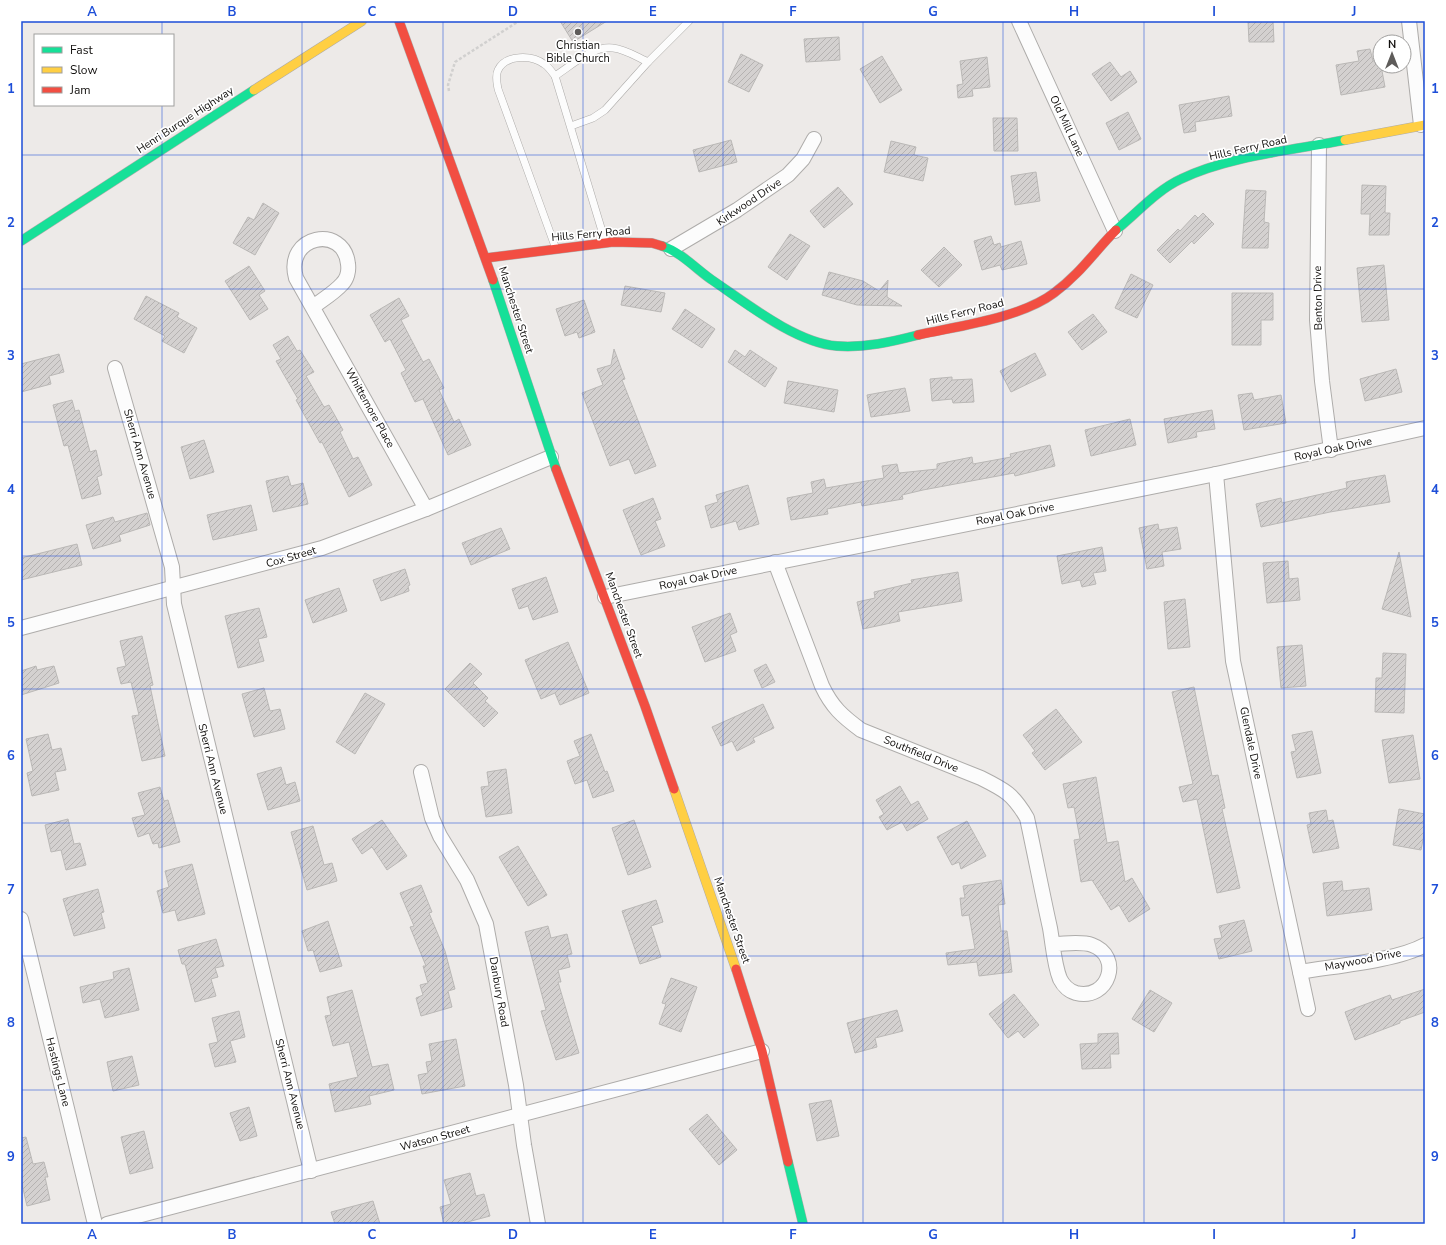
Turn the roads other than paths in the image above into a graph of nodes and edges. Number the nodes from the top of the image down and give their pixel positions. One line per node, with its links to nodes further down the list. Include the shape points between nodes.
1 (362, 21): 13 (street, Henri Burque Highway)
2 (399, 21): 17 (street, Manchester Street)
3 (689, 21): 6 (lane)
4 (1019, 21): 12 (street, Old Mill Lane)
5 (1409, 21): 8 (street)
6 (648, 62): 7 (lane, via 617,49 601,49); 9 (lane, via 605,110 593,118)
7 (555, 76): 9 (lane); 15 (lane, via 545,64 525,57 505,63 498,70 496,79)
8 (1423, 125): 11 (street, Hills Ferry Road)
9 (571, 126): 14 (lane)
10 (814, 140): 16 (street, Kirkwood Drive, via 803,159 788,175 726,218)
11 (1319, 145): 12 (street, Hills Ferry Road, via 1220,165 1181,179); 21 (street, Benton Drive, via 1317,320)
12 (1115, 231): 16 (street, Hills Ferry Road, via 1084,266 1054,294 1036,304 997,317 877,346 856,347 836,346 796,335 711,279)
13 (21, 241)
14 (606, 243): 15 (street, Hills Ferry Road); 16 (street, Hills Ferry Road, via 652,243)
15 (556, 249): 17 (street, Hills Ferry Road)
16 (671, 249)
17 (486, 258): 22 (street, Manchester Street)
18 (313, 307): 18 (street, Whittemore Place, via 296,278 294,260 307,243 320,239 329,240 346,254 349,267 347,276 342,284); 24 (street, Whittemore Place)
19 (115, 368): 26 (street, Sherri Ann Avenue, via 172,567)
20 (1425, 428): 21 (street, Royal Oak Drive)
21 (1331, 450): 23 (street, Royal Oak Drive)
22 (551, 457): 24 (street, Cox Street); 27 (street, Manchester Street)
23 (1216, 474): 25 (street, Royal Oak Drive); 33 (street, Glendale Drive, via 1234,661)
24 (426, 510): 26 (street, Cox Street, via 322,548)
25 (775, 562): 27 (street, Royal Oak Drive); 31 (street, Southfield Drive, via 822,686 830,703 846,719 861,730 1000,787 1017,800 1028,818)
26 (173, 587): 28 (street, Cox Street); 37 (street, Sherri Ann Avenue, via 174,604)
27 (605, 597): 35 (street, Manchester Street, via 726,938)
28 (21, 628)
29 (421, 772): 36 (street, Danbury Road, via 432,818 467,880 486,924)
30 (21, 919): 38 (street, Hastings Lane)
31 (1053, 944): 31 (street, Southfield Drive, via 1082,943 1098,947 1108,960 1109,968 1104,984 1090,993 1073,992 1066,987 1061,980)
32 (1425, 945): 33 (street, Maywood Drive, via 1379,958)
33 (1300, 972): 34 (street, Glendale Drive)
34 (1308, 1009)
35 (762, 1051): 36 (street, Watson Street); 41 (street, Manchester Street)
36 (521, 1115): 37 (street, Watson Street); 40 (street, Danbury Road)
37 (311, 1170): 39 (street, Watson Street)
38 (96, 1224)
39 (107, 1224)
40 (538, 1224)
41 (803, 1224)

